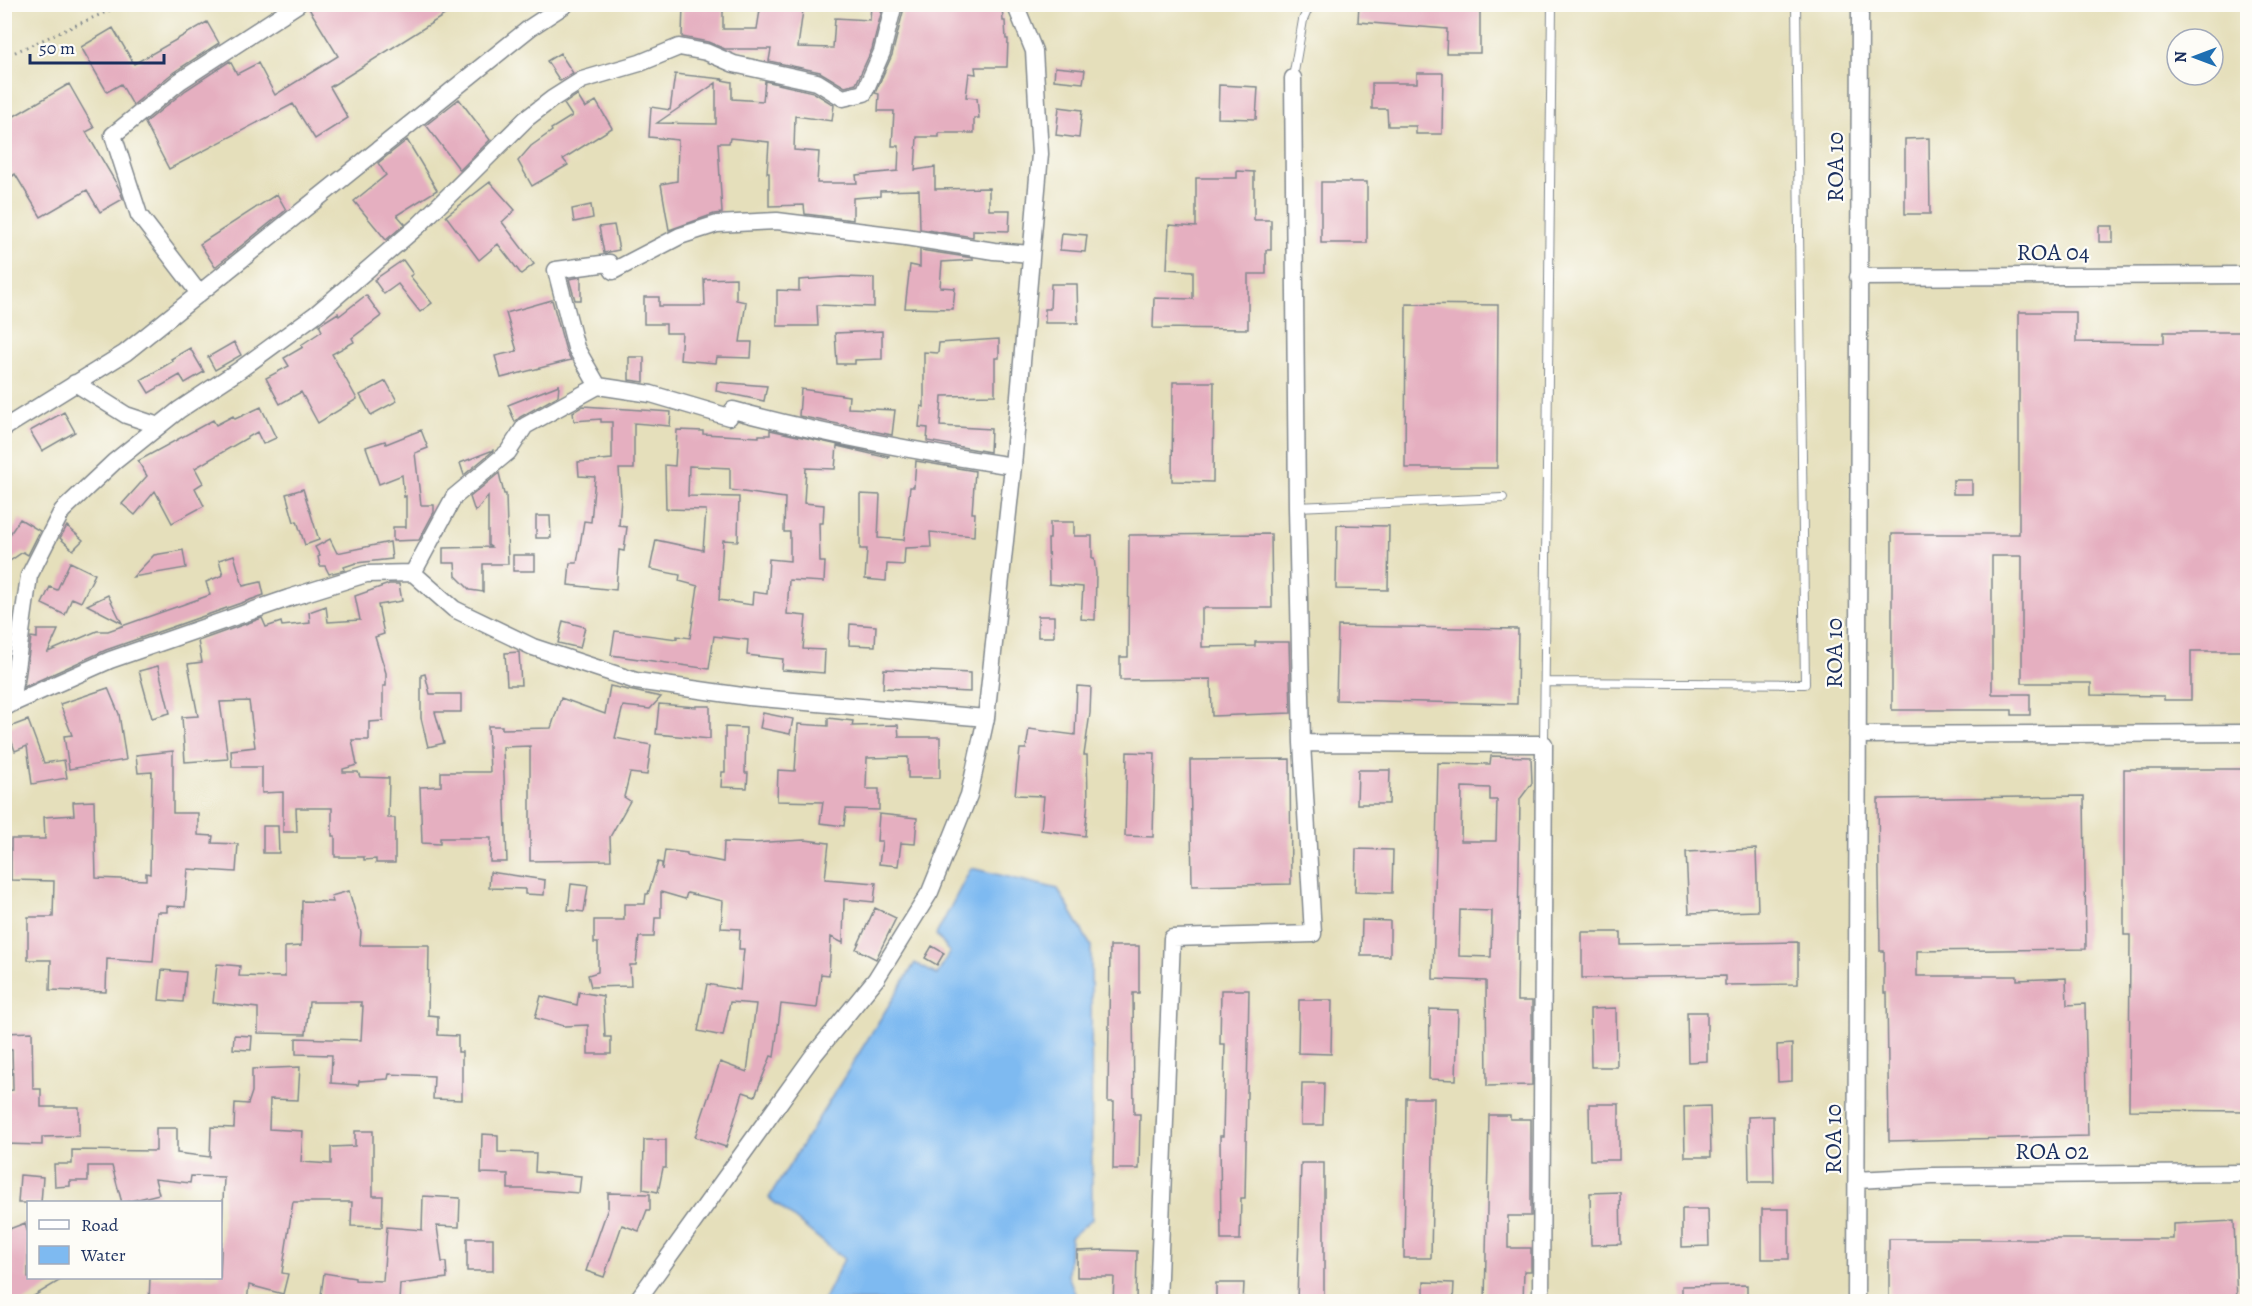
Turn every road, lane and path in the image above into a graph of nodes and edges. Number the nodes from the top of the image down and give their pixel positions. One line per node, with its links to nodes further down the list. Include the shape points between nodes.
1 (124, 4): 10 (path)
2 (298, 4): 15 (street, via 180,81 113,135 139,215)
3 (566, 4): 15 (street, via 531,27)
4 (894, 4): 18 (street, via 882,52 864,93 843,98 817,82 679,47 582,80 526,119 418,226 316,314)
5 (1015, 4): 12 (street, via 1034,51 1040,154)
6 (1310, 4): 11 (lane, via 1303,20)
7 (1552, 4): 24 (lane)
8 (1796, 4): 24 (lane, via 1805,684)
9 (1860, 4): 14 (street, ROA 10)
10 (4, 57)
11 (1293, 78): 22 (street)
12 (1031, 254): 17 (street, via 777,221 717,224 680,236 613,271 609,263 556,270 576,348); 20 (street)
13 (2247, 275): 14 (street, ROA 04)
14 (1858, 277): 28 (street, ROA 10)
15 (198, 292): 16 (street, via 125,353)
16 (75, 383): 18 (street, via 126,415); 19 (street)
17 (598, 386): 20 (street, via 651,394 729,417 733,410 920,453); 23 (street, via 525,426 508,452 454,496)
18 (159, 426): 25 (street, via 62,512 29,576)
19 (4, 428)
20 (1013, 466): 26 (street)
21 (1503, 498): 22 (lane)
22 (1297, 507): 29 (street)
23 (413, 573): 25 (street, via 366,574 289,598 110,660); 26 (street, via 454,609 533,647 636,681 749,697)
24 (1545, 682): 30 (lane)
25 (8, 706)
26 (986, 718): 33 (street, via 969,795 930,892 876,979 813,1056)
27 (2247, 733): 28 (street)
28 (1857, 735): 32 (street, ROA 10)
29 (1302, 743): 30 (street); 34 (street, via 1312,934 1172,938)
30 (1544, 744): 35 (street)
31 (2247, 1173): 32 (street, ROA 02)
32 (1857, 1180): 36 (street, ROA 10)
33 (636, 1302)
34 (1158, 1302)
35 (1541, 1302)
36 (1856, 1302)

